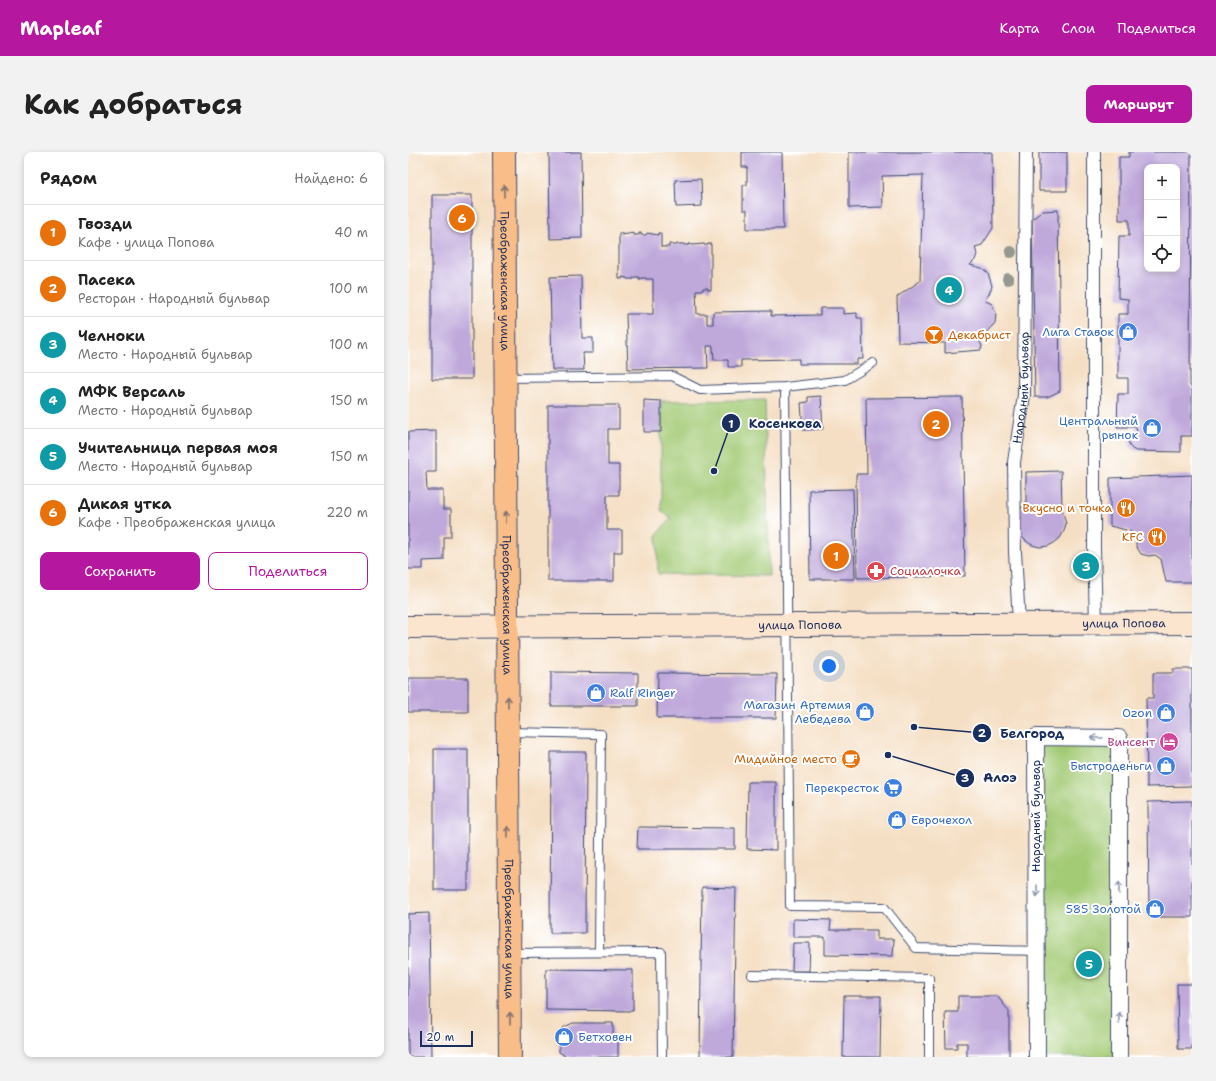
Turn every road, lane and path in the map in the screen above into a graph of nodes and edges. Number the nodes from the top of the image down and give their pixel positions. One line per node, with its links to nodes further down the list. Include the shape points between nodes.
1 (504, 152): 5 (main road, Преображенская улица, one-way to 1)
2 (1026, 152): 7 (street, Народный бульвар, via 1024,395 1014,462 1015,552)
3 (1094, 152): 8 (street)
4 (873, 363): 6 (lane, via 845,380)
5 (505, 378): 6 (lane, via 672,376 700,390); 11 (main road, Преображенская улица, one-way to 5)
6 (785, 387): 10 (lane)
7 (1020, 623): 8 (main road, улица Попова); 10 (main road, улица Попова)
8 (1096, 623): 9 (main road, улица Попова)
9 (1192, 623)
10 (788, 624): 11 (main road, улица Попова); 14 (lane, via 790,906 884,907 916,948)
11 (507, 626): 12 (main road, улица Попова); 13 (main road, Преображенская улица, one-way to 11)
12 (408, 627)
13 (508, 732): 15 (lane, via 600,734); 16 (main road, Преображенская улица, one-way to 13)
14 (1037, 951): 21 (street, Народный бульвар); 22 (street, Народный бульвар, one-way to 14, via 1119,738 1036,737)
15 (599, 952): 16 (lane); 19 (lane, via 661,952)
16 (509, 953): 18 (main road, Преображенская улица, one-way to 16)
17 (752, 975): 20 (lane, via 929,978)
18 (510, 1057)
19 (662, 1057)
20 (929, 1057)
21 (1037, 1057)
22 (1119, 1057)

